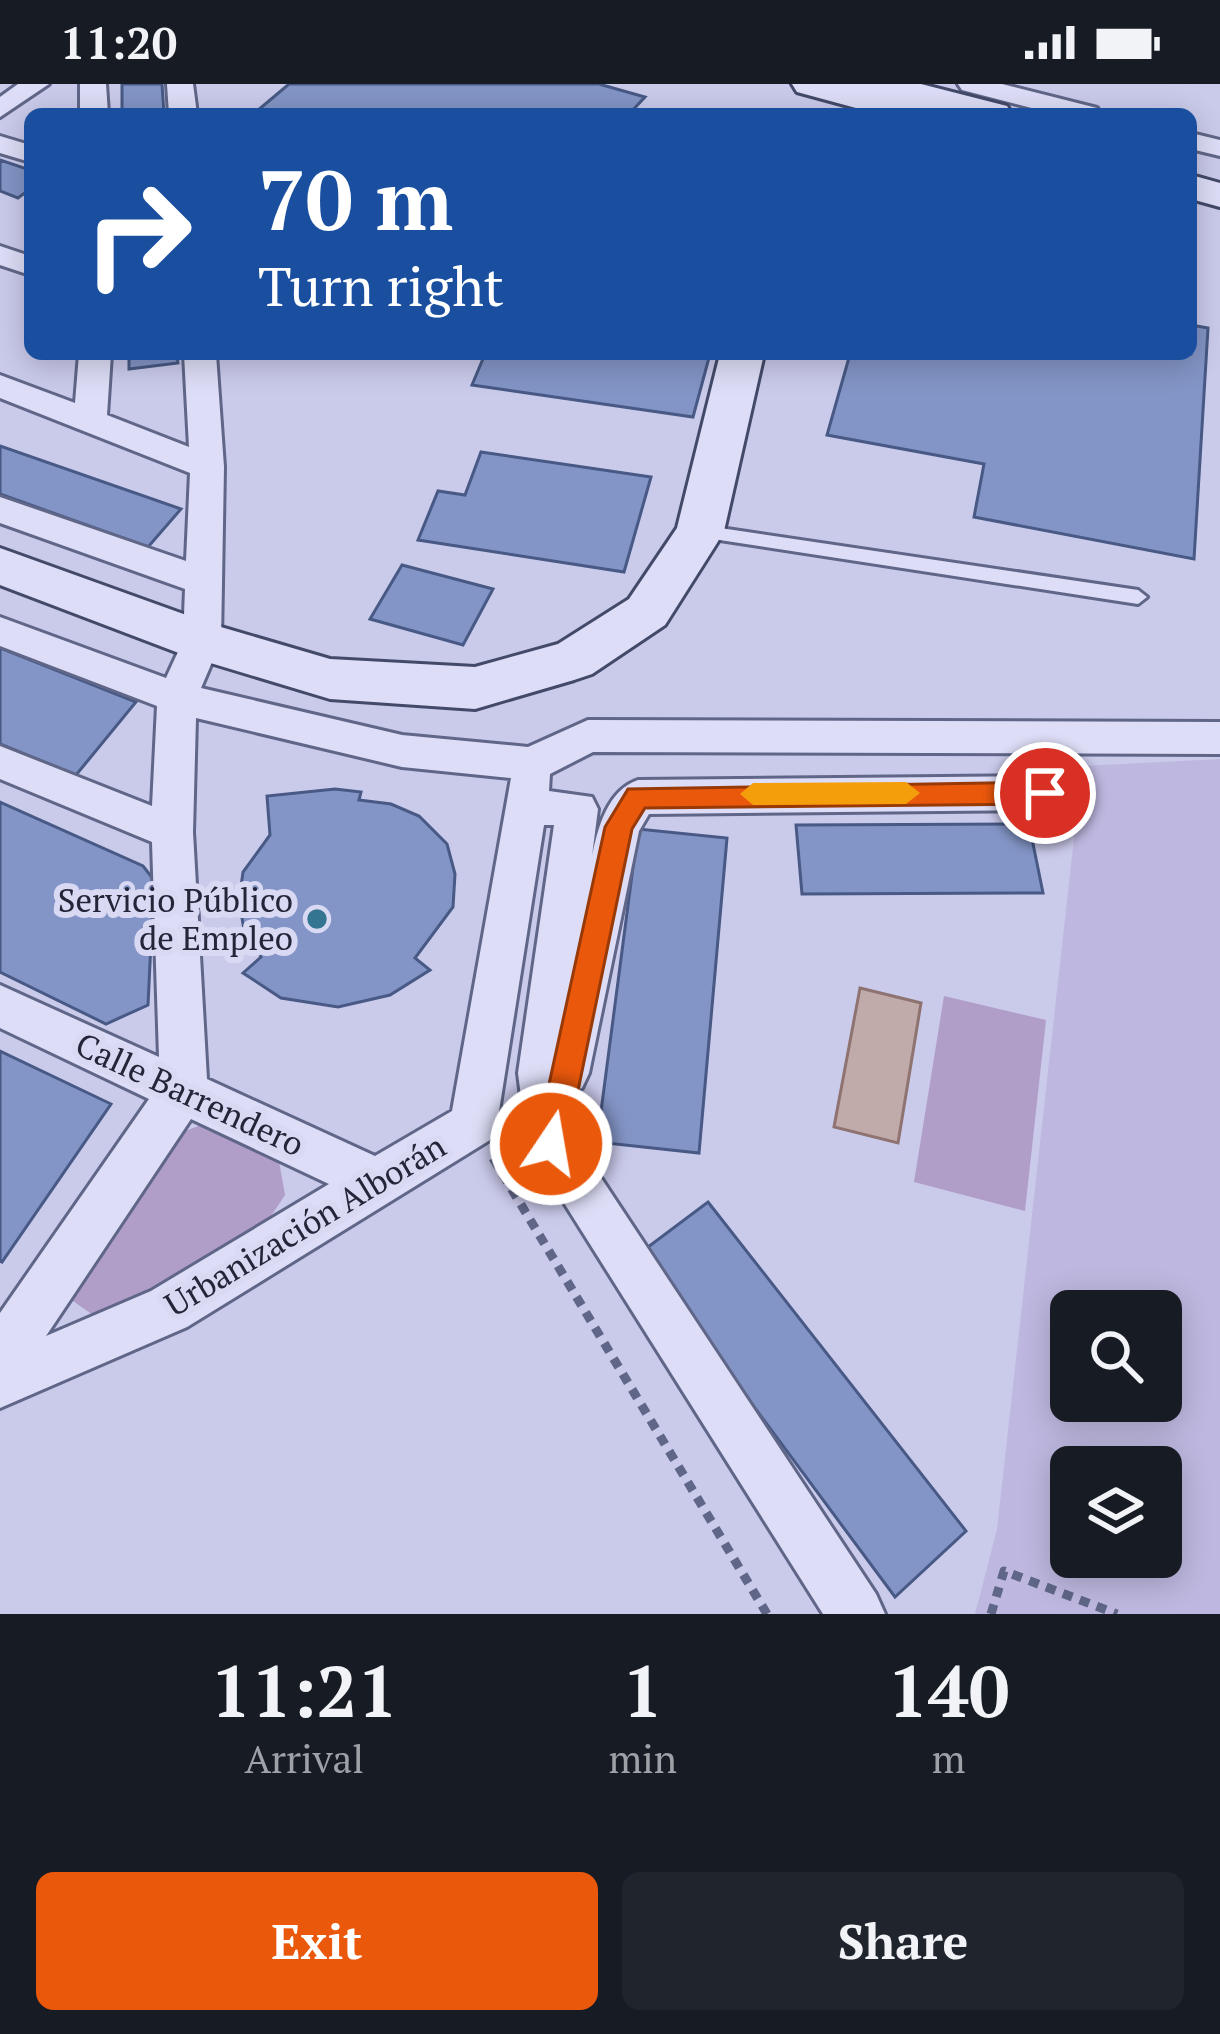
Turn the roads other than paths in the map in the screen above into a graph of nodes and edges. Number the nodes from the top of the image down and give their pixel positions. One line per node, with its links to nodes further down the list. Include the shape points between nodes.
1 (36, 84): 8 (street)
2 (808, 84): 4 (street)
3 (971, 84): 7 (street)
4 (858, 99): 5 (street); 6 (street)
5 (895, 108)
6 (940, 108)
7 (1064, 108)
8 (0, 109)
9 (94, 360): 13 (street)
10 (200, 360): 14 (street)
11 (741, 360): 16 (street)
12 (0, 386): 13 (street)
13 (90, 421): 14 (street)
14 (207, 467): 18 (street)
15 (0, 510): 18 (street)
16 (700, 531): 19 (lane); 21 (street, via 647,612 574,660 475,688 330,679)
17 (0, 566): 21 (street)
18 (202, 581): 21 (street)
19 (1138, 597)
20 (0, 631): 22 (street)
21 (202, 641): 22 (street)
22 (177, 698): 25 (street); 27 (street)
23 (1220, 738): 25 (street, via 588,736)
24 (0, 762): 27 (street)
25 (530, 785): 30 (street, via 577,808 541,1072); 31 (street, Urbanización Alborán, via 472,1124)
26 (1045, 793): 30 (street, via 638,797 619,827)
27 (172, 832): 29 (street)
28 (0, 1006): 29 (street, Calle Barrendero)
29 (184, 1089): 31 (street, Calle Barrendero); 32 (street)
30 (551, 1144): 34 (street)
31 (379, 1183): 33 (street, Urbanización Alborán, via 169,1309)
32 (9, 1326)
33 (0, 1382)
34 (856, 1614)

